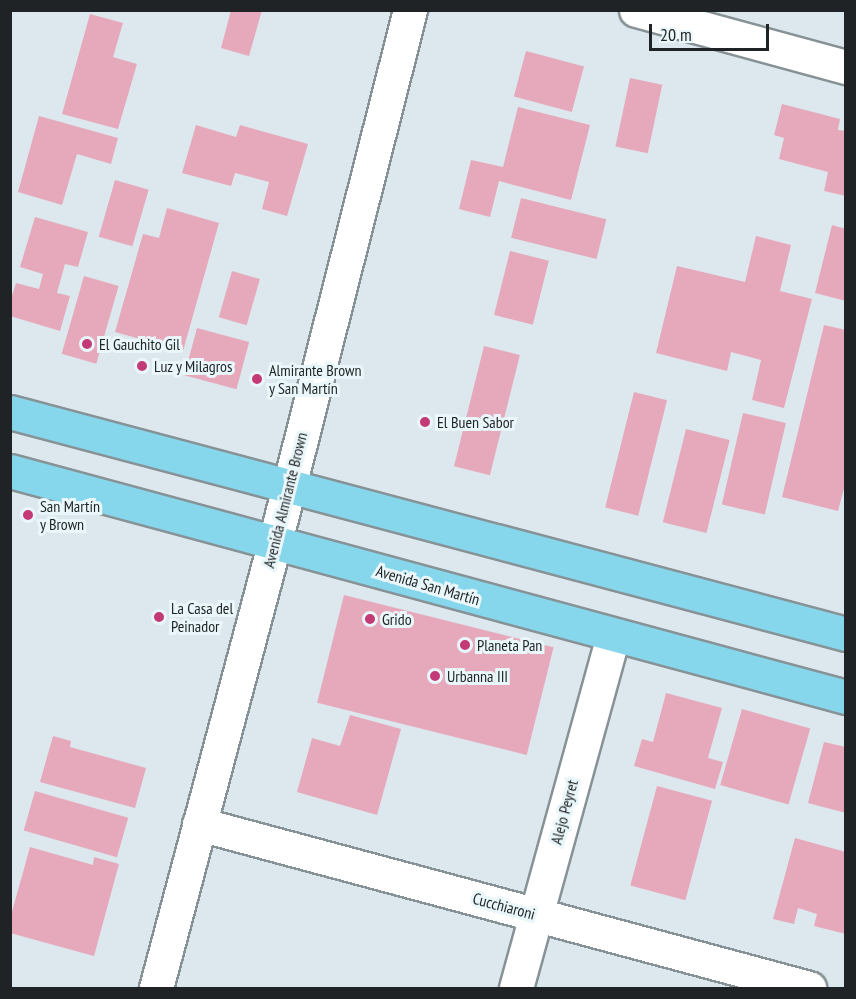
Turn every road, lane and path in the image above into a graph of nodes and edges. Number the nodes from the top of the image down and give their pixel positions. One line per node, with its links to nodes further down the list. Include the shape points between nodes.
1 (410, 10): 6 (street, Avenida Almirante Brown)
2 (636, 10): 3 (street)
3 (846, 67)
4 (10, 412): 6 (main road)
5 (10, 471): 7 (main road, Avenida San Martín)
6 (287, 485): 7 (street, Avenida Almirante Brown); 8 (main road)
7 (274, 542): 9 (main road, Avenida San Martín); 11 (street, Avenida Almirante Brown)
8 (846, 634)
9 (613, 636): 10 (main road, Avenida San Martín); 12 (street, Alejo Peyret)
10 (846, 697)
11 (199, 824): 12 (street, Cucchiaroni); 13 (street, Avenida Almirante Brown)
12 (536, 915): 14 (street, Alejo Peyret); 15 (street, Cucchiaroni)
13 (156, 988)
14 (516, 988)
15 (809, 988)

